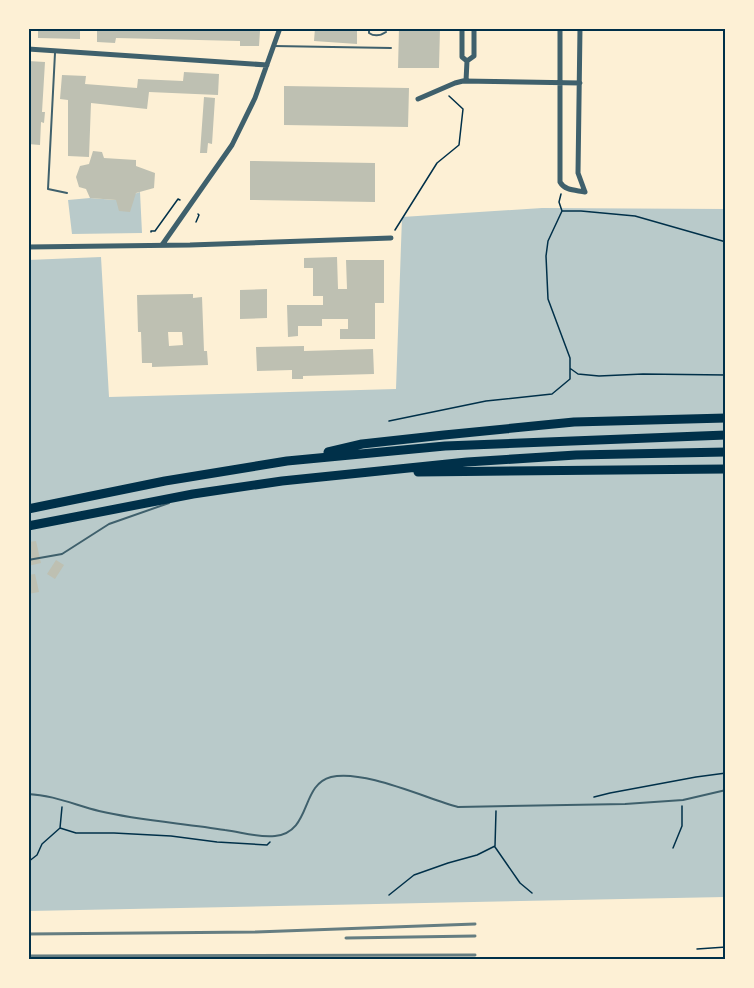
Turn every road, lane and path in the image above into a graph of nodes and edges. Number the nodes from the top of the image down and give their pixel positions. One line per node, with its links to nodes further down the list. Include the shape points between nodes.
1 (280, 28): 8 (street)
2 (369, 28): 7 (lane, via 373,36)
3 (462, 28): 12 (street, via 462,57)
4 (474, 28): 12 (street, via 474,56)
5 (560, 28): 15 (street)
6 (580, 28): 16 (street)
7 (386, 32)
8 (274, 46): 9 (lane); 13 (street)
9 (391, 48)
10 (28, 49): 11 (street)
11 (55, 50): 13 (street); 20 (lane, via 48,189)
12 (467, 61): 14 (street)
13 (267, 65): 28 (street, via 232,145)
14 (466, 81): 15 (street); 17 (street)
15 (560, 83): 16 (street); 19 (street)
16 (580, 83): 19 (street, via 578,173 585,192)
17 (442, 89): 18 (street); 26 (path, via 463,109 459,145 437,163)
18 (418, 99)
19 (562, 186): 22 (path)
20 (67, 193)
21 (180, 200): 25 (path)
22 (562, 211): 27 (path, via 634,216); 30 (path, via 548,241 548,299)
23 (198, 214): 24 (path)
24 (196, 222)
25 (152, 232)
26 (391, 238): 28 (street)
27 (726, 242)
28 (162, 244): 29 (street)
29 (28, 247)
30 (571, 368): 31 (path, via 578,374 599,376); 33 (path, via 570,379 552,393 486,401)
31 (726, 375)
32 (726, 418): 36 (highway, via 574,422 362,444)
33 (389, 421)
34 (726, 435): 36 (highway, via 445,446)
35 (721, 452): 38 (highway, via 565,455)
36 (287, 461): 40 (highway)
37 (726, 469): 38 (highway)
38 (368, 472): 39 (highway)
39 (194, 494): 41 (highway); 42 (lane, via 110,524 62,554)
40 (28, 509)
41 (28, 526)
42 (28, 560)
43 (726, 773): 46 (path)
44 (726, 790): 48 (lane)
45 (28, 794): 47 (lane)
46 (590, 799)
47 (63, 800): 50 (path); 51 (lane, via 140,819)
48 (682, 800): 49 (lane); 53 (path, via 682,826)
49 (495, 805): 51 (lane, via 458,807 367,778 330,777 318,783 297,825); 52 (path)
50 (60, 828): 51 (path, via 76,833 114,832 267,844); 54 (path)
51 (276, 836)
52 (495, 846): 55 (path, via 520,883); 56 (path, via 414,875)
53 (673, 848)
54 (28, 862)
55 (532, 892)
56 (389, 895)
57 (726, 948): 58 (path)
58 (698, 949)

